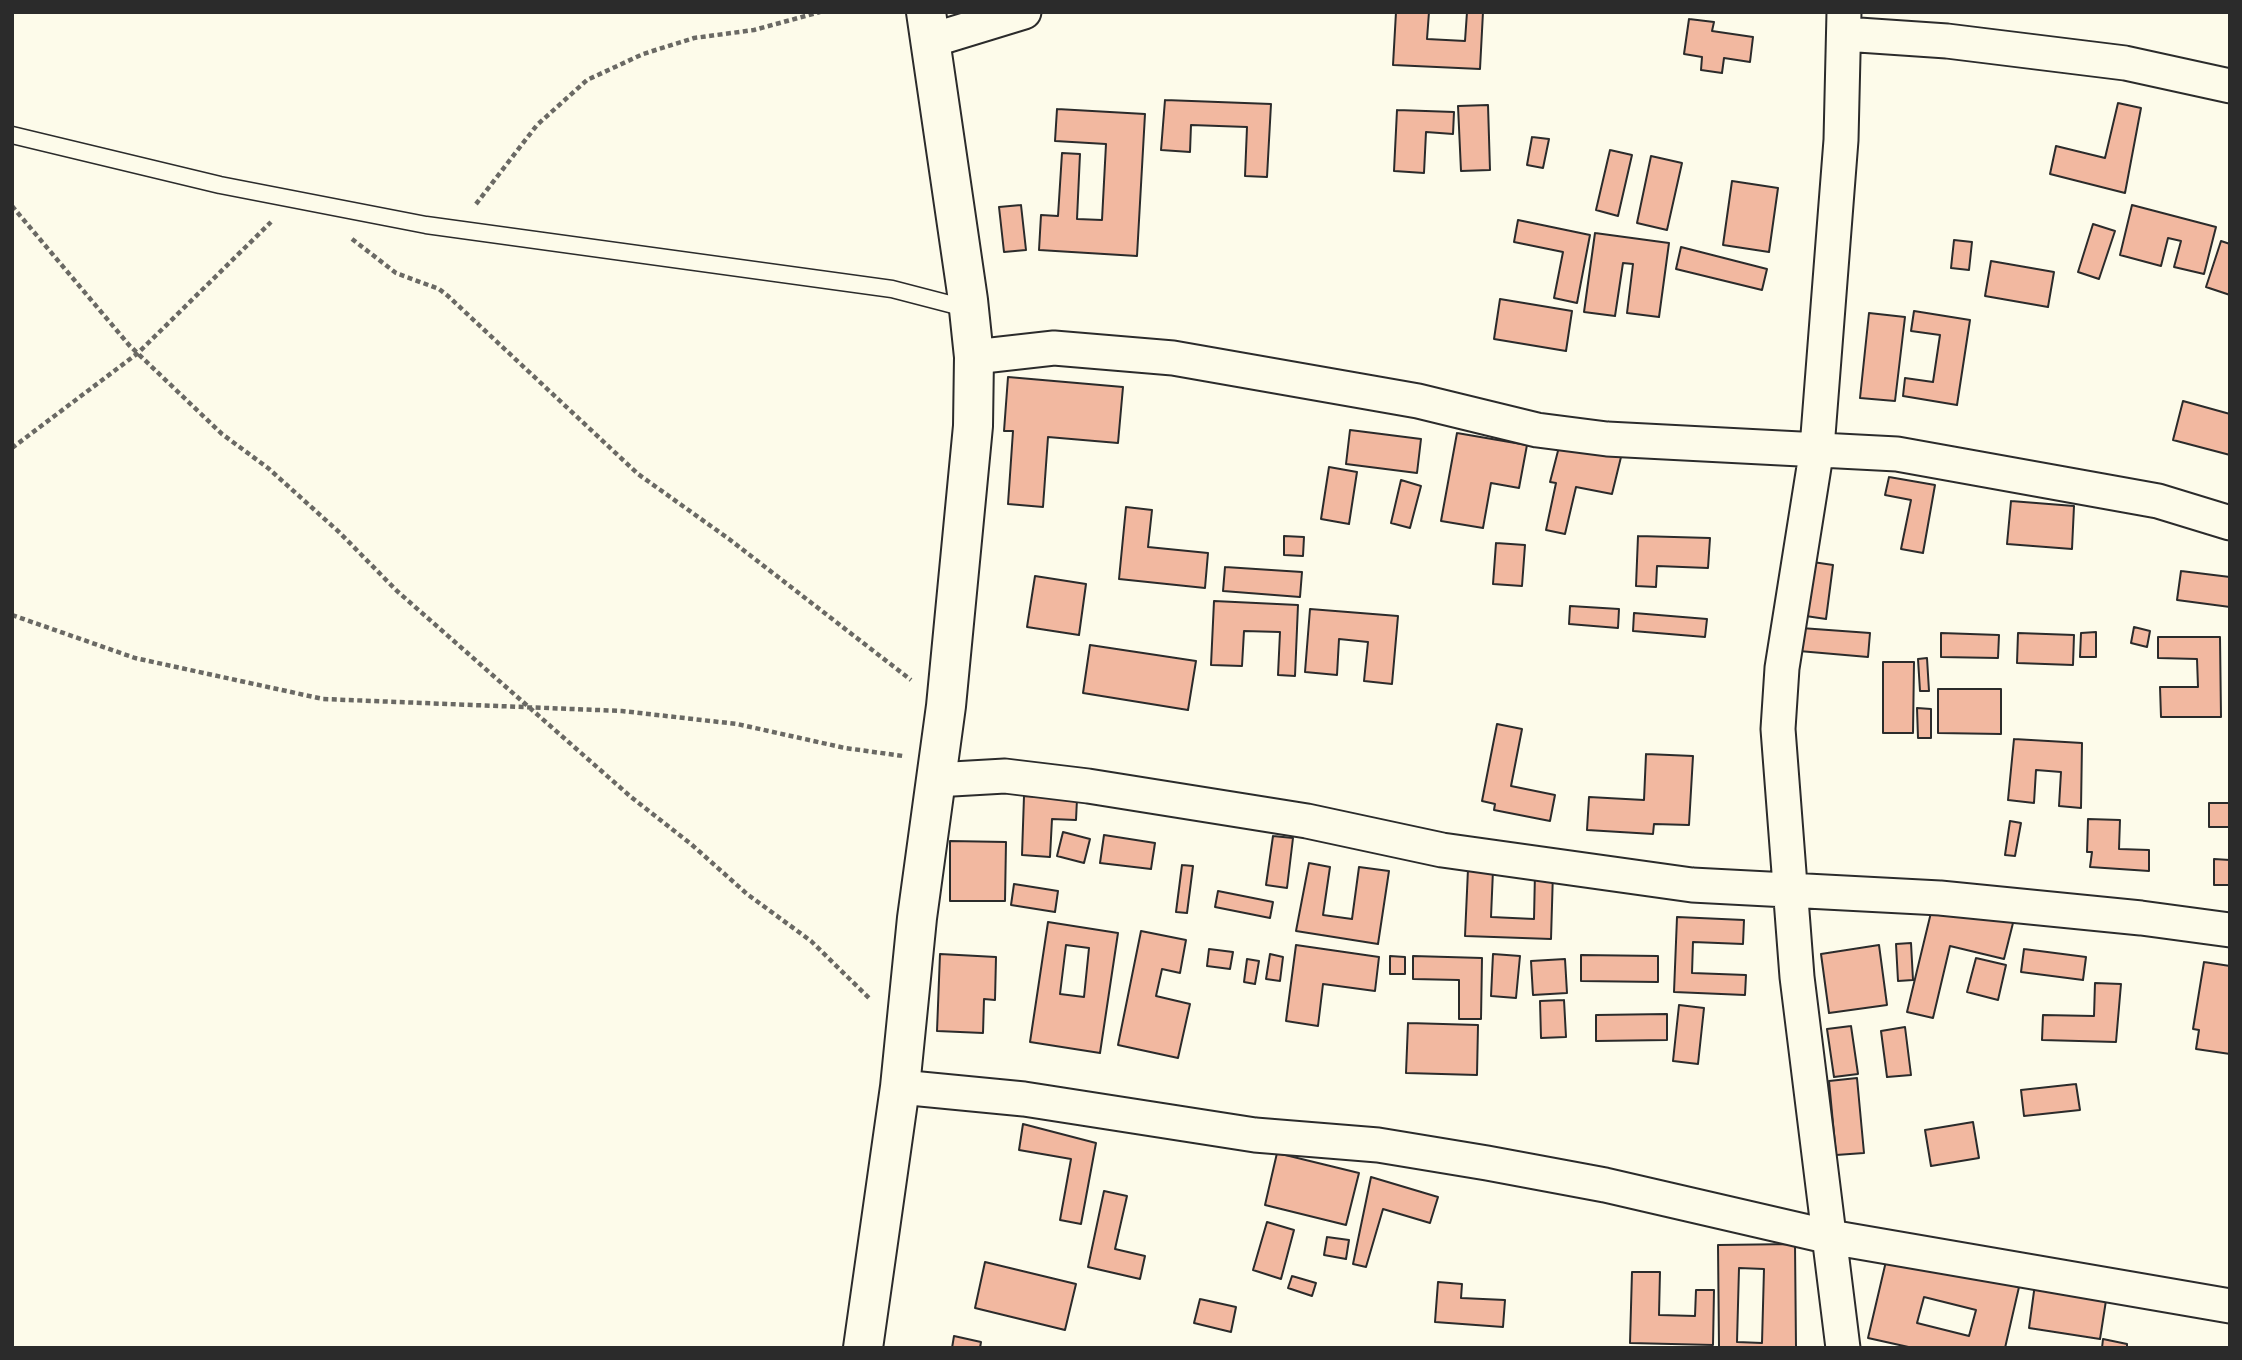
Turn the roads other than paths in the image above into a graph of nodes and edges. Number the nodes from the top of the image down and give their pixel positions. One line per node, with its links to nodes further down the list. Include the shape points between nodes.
1 (1024, 12): 3 (street)
2 (1844, 23): 4 (street, via 2125,63); 8 (street, via 1841,140)
3 (928, 26): 6 (street)
4 (2230, 86)
5 (12, 135): 6 (lane, via 294,199 450,228 892,289)
6 (969, 309): 7 (street)
7 (974, 357): 8 (street, via 1054,348 1173,358 1418,401 1549,431 1607,439); 10 (street, via 972,426)
8 (1817, 448): 9 (street, via 1896,454 2062,482 2158,501); 11 (street, via 1782,668 1778,729)
9 (2230, 523)
10 (937, 771): 11 (street, via 1088,786 1555,868 1692,886); 13 (street)
11 (1791, 889): 12 (street, via 1940,898); 14 (street, via 1806,1064)
12 (2230, 930)
13 (900, 1087): 14 (street, via 1024,1099 1255,1135 1378,1145 1605,1185); 16 (street)
14 (1830, 1237): 15 (street); 17 (street)
15 (2230, 1306)
16 (863, 1348)
17 (1843, 1348)

